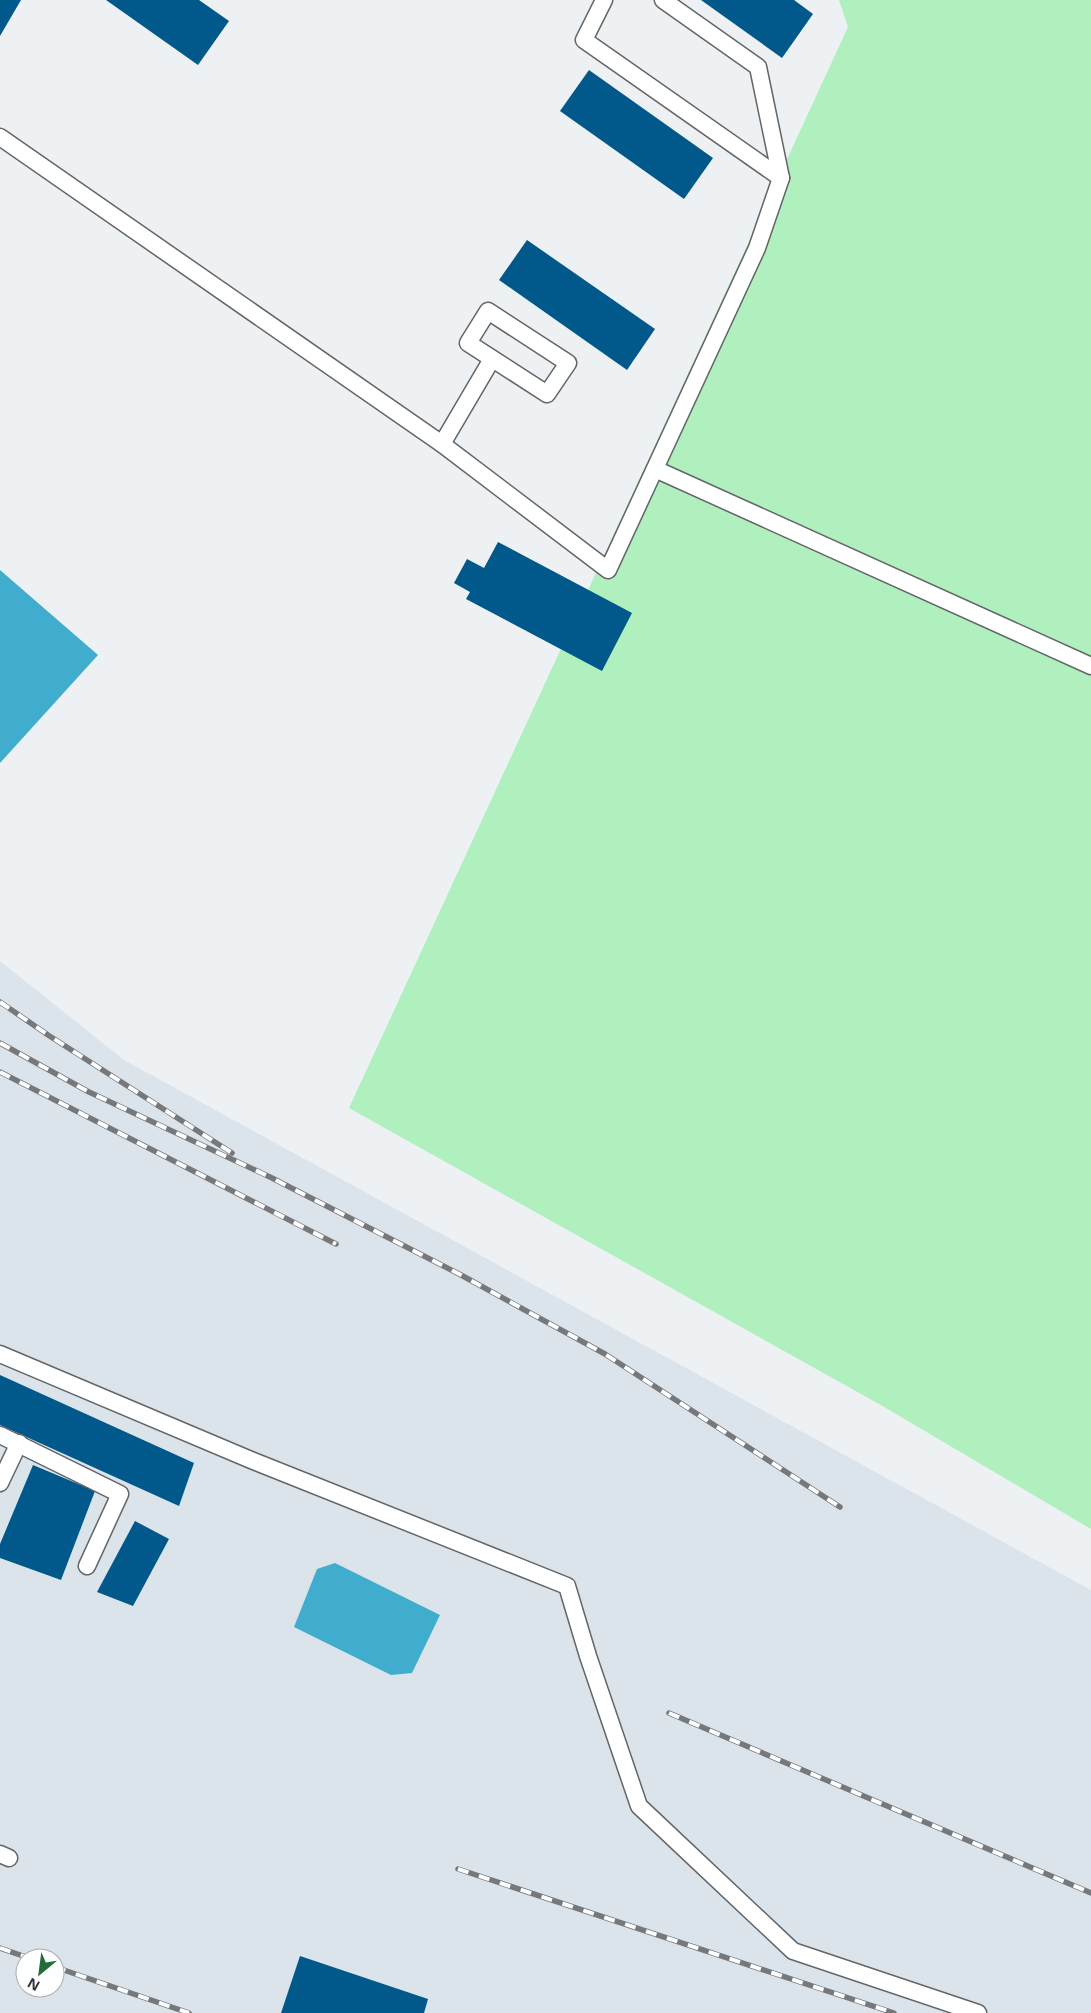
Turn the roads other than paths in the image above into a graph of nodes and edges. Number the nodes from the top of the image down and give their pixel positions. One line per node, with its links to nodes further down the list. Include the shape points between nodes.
1 (604, 0): 4 (lane, via 584,40)
2 (663, 0): 4 (lane, via 758,67)
3 (0, 138): 6 (lane)
4 (781, 178): 7 (lane, via 757,248)
5 (492, 359): 5 (lane, via 547,394 568,363 488,311 468,343); 6 (lane)
6 (442, 444): 7 (lane, via 608,570)
7 (655, 469): 8 (lane)
8 (1091, 666)
9 (0, 1354): 14 (lane, via 251,1460 567,1586 639,1806 793,1951)
10 (0, 1435): 11 (lane)
11 (19, 1444): 12 (lane); 13 (lane, via 120,1494)
12 (0, 1483)
13 (87, 1566)
14 (978, 2013)

